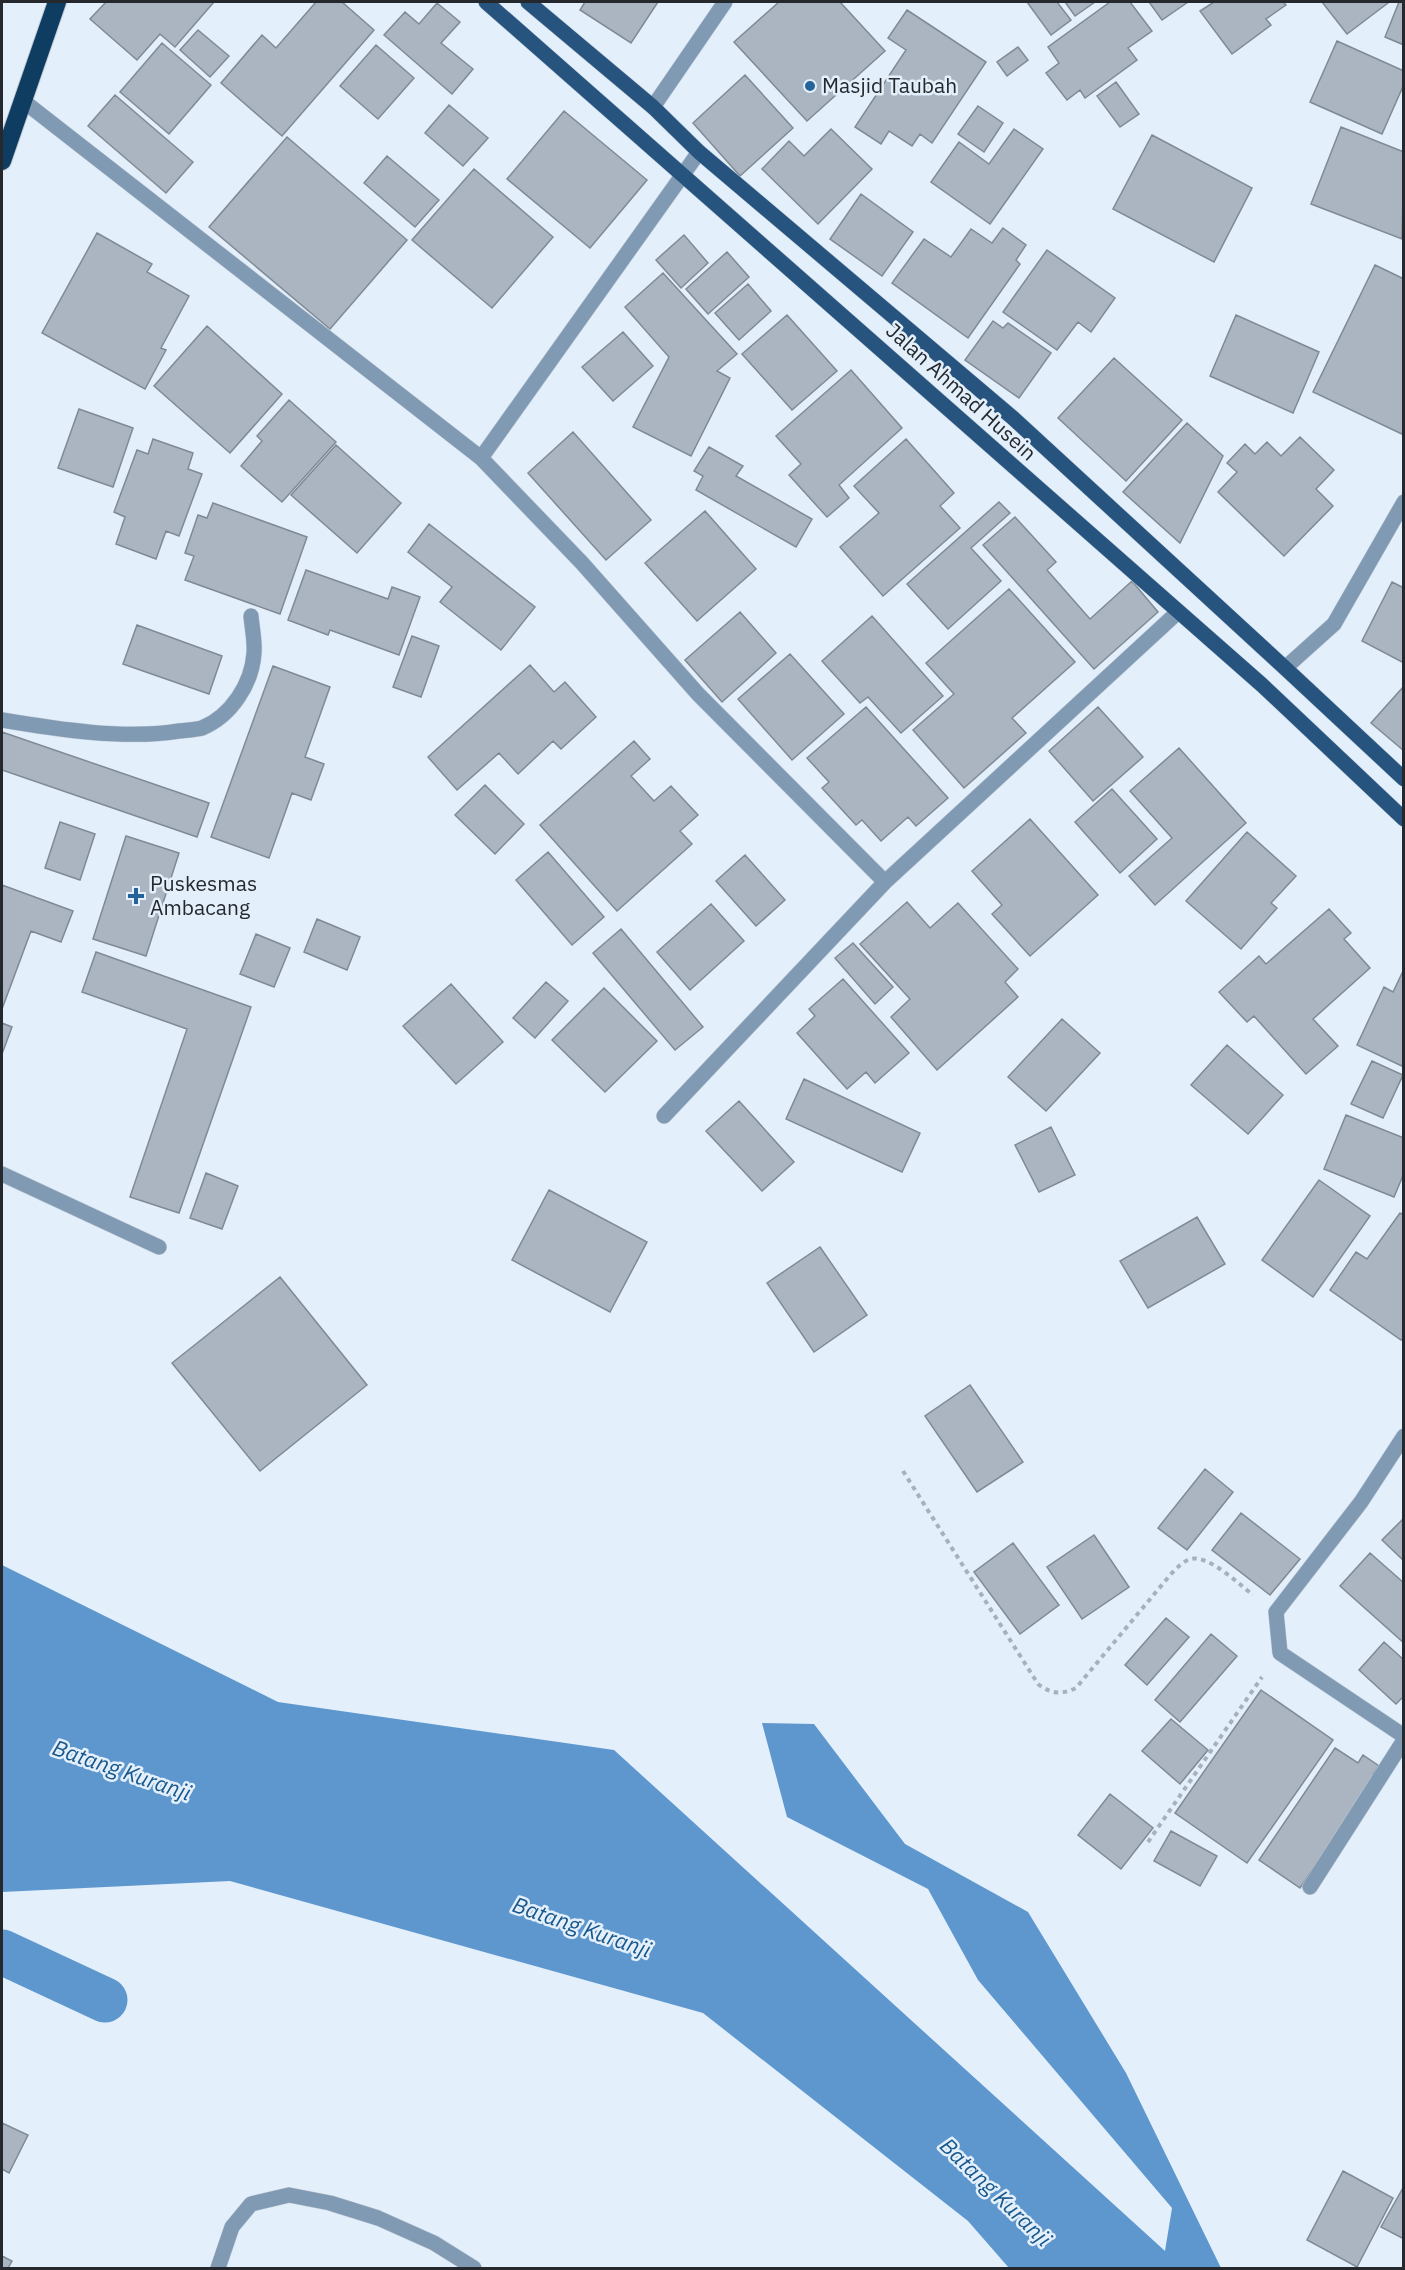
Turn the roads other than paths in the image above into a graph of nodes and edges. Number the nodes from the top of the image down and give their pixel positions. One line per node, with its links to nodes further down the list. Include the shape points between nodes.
1 (57, 2): 5 (highway)
2 (486, 2): 9 (main road, Jalan Ahmad Husein)
3 (528, 2): 6 (main road, Jalan Ahmad Husein)
4 (725, 2): 6 (street)
5 (22, 100): 8 (highway); 10 (street)
6 (653, 106): 7 (main road, Jalan Ahmad Husein)
7 (699, 152): 9 (street); 14 (main road, Jalan Ahmad Husein, via 1013,418)
8 (2, 161)
9 (684, 174): 10 (street); 12 (main road, Jalan Ahmad Husein)
10 (481, 458): 18 (street, via 582,563 698,694)
11 (1404, 502): 14 (street, via 1334,624)
12 (1178, 612): 17 (main road, Jalan Ahmad Husein); 18 (street)
13 (250, 616): 15 (street, via 255,652 250,672 239,697 223,716 201,728 136,734 48,728)
14 (1285, 668): 16 (main road, Jalan Ahmad Husein)
15 (2, 720)
16 (1404, 779)
17 (1404, 819)
18 (885, 882): 19 (street)
19 (664, 1116)
20 (2, 1174): 21 (street)
21 (159, 1248)
22 (1404, 1437): 23 (street, via 1361,1502 1276,1612 1280,1653)
23 (1404, 1736)
24 (1404, 1740): 25 (street)
25 (1310, 1887)
26 (218, 2268): 27 (street, via 232,2227 252,2204 289,2195 378,2218 434,2243)
27 (474, 2268)

